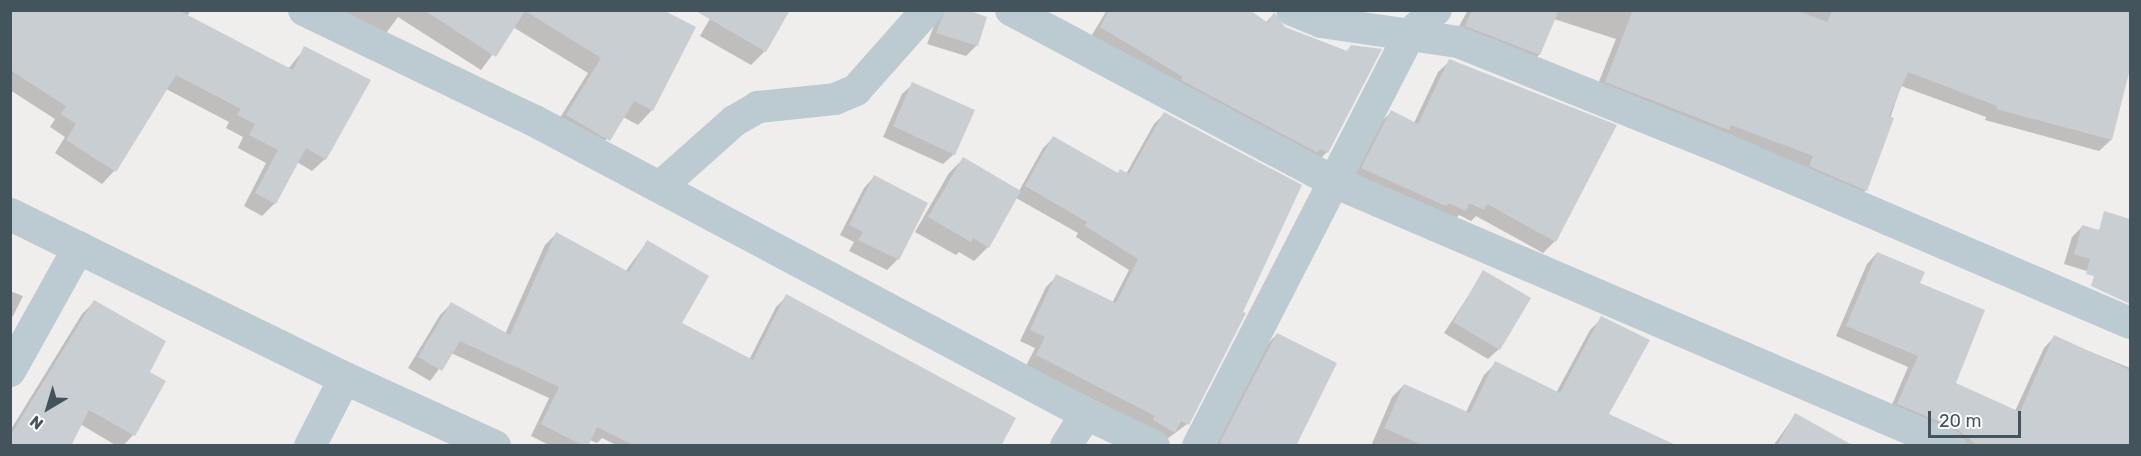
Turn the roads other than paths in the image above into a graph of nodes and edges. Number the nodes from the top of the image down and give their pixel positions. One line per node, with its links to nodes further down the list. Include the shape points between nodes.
1 (304, 10): 8 (street, via 533,120)
2 (927, 10): 8 (street, via 856,90 835,99 758,107 734,121)
3 (1011, 10): 7 (street)
4 (1292, 10): 6 (street, via 1321,22)
5 (1436, 10): 6 (street)
6 (1410, 34): 7 (street); 11 (street, via 1458,42 1724,149)
7 (1334, 182): 19 (street); 20 (street)
8 (660, 187): 14 (street)
9 (10, 214): 10 (street)
10 (79, 247): 12 (street); 13 (street)
11 (2130, 323)
12 (10, 371)
13 (345, 378): 15 (street); 16 (street)
14 (1086, 414): 17 (street); 18 (street)
15 (310, 446)
16 (494, 446)
17 (1066, 446)
18 (1154, 446)
19 (1198, 446)
20 (1950, 446)

